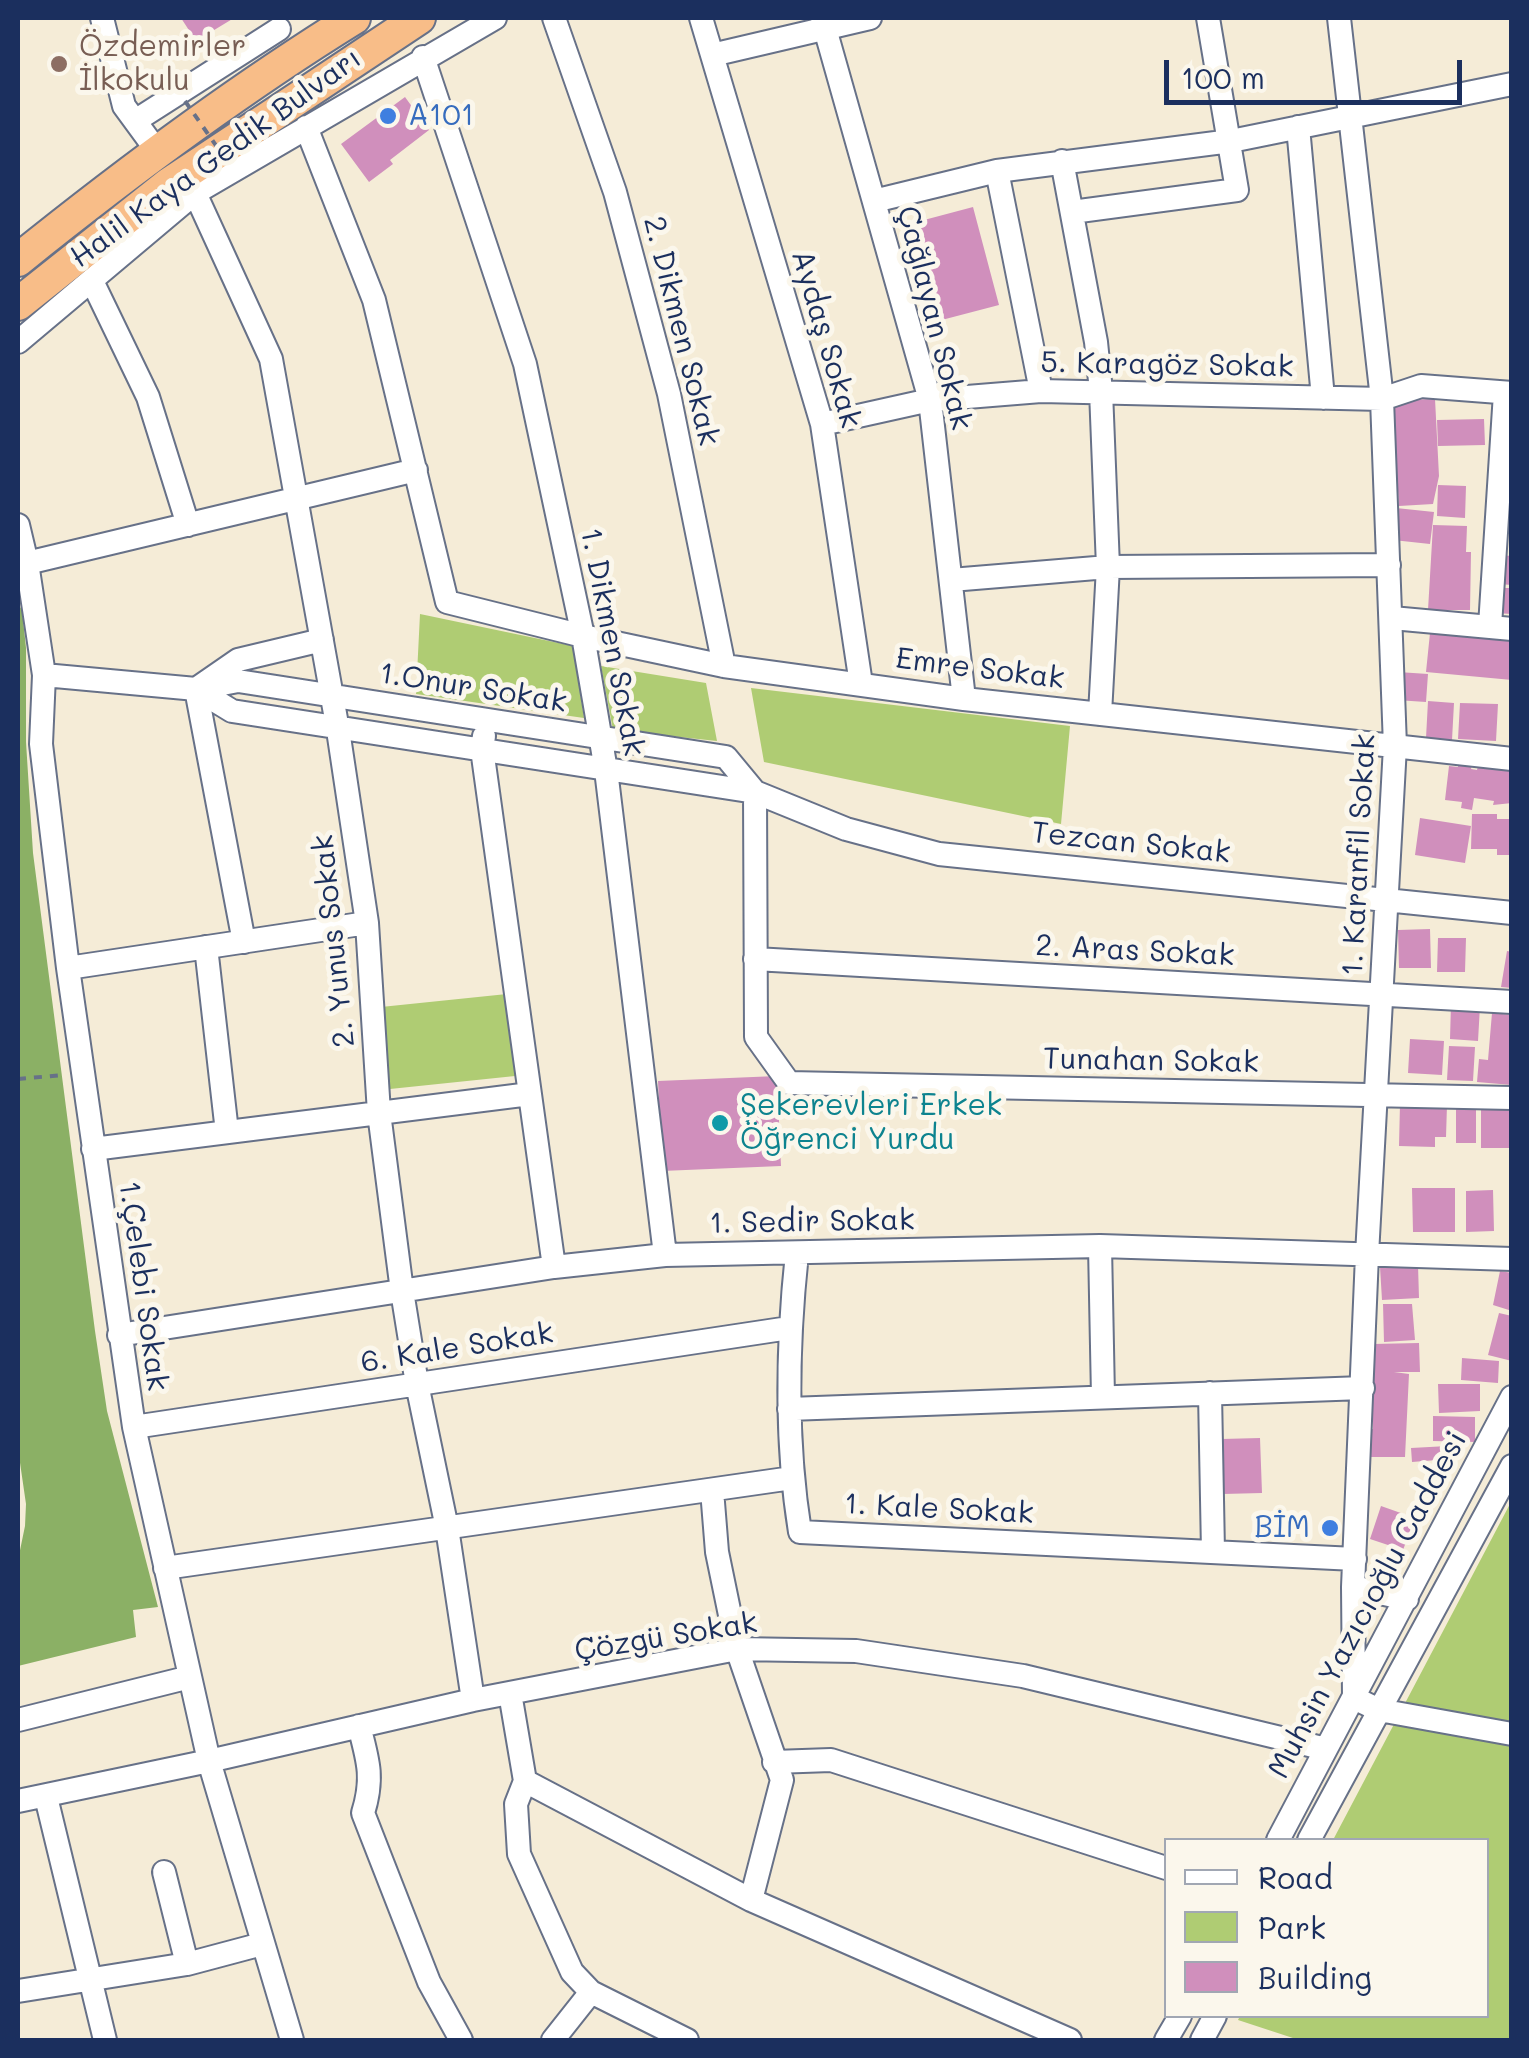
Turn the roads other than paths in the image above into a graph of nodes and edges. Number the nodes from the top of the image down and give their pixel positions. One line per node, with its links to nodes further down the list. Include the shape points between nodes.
1 (102, 18): 16 (street, via 124,106)
2 (354, 18): 11 (highway, Halil Kaya Gedik Bulvarı)
3 (419, 18): 28 (highway, Halil Kaya Gedik Bulvarı, via 169,184)
4 (495, 18): 13 (street)
5 (554, 18): 49 (street, 2. Dikmen Sokak, via 615,192 670,394)
6 (701, 18): 12 (street, Aydaş Sokak)
7 (870, 18): 10 (street)
8 (1208, 18): 19 (street)
9 (1339, 18): 15 (street, 1. Karanfil Sokak)
10 (824, 23): 12 (street); 24 (street, Çağlayan Sokak)
11 (282, 34): 16 (street); 20 (highway, Halil Kaya Gedik Bulvarı)
12 (712, 55): 36 (street, Aydaş Sokak)
13 (423, 57): 17 (street); 47 (street, 1. Dikmen Sokak, via 525,364)
14 (1512, 84): 15 (street)
15 (1349, 115): 18 (street); 34 (street, 1. Karanfil Sokak)
16 (135, 121): 20 (street)
17 (306, 127): 23 (street); 37 (street, via 374,300)
18 (1298, 127): 19 (street); 33 (street)
19 (1231, 141): 21 (street); 25 (street, via 1237,190)
20 (157, 151): 26 (highway, Halil Kaya Gedik Bulvarı)
21 (1062, 161): 22 (street); 25 (street)
22 (996, 171): 24 (street); 30 (street)
23 (195, 193): 27 (street); 38 (street, 2. Yunus Sokak, via 272,358)
24 (874, 201): 35 (street, Çağlayan Sokak)
25 (1072, 212): 31 (street)
26 (18, 260)
27 (92, 281): 29 (street); 39 (street, via 148,398)
28 (18, 304)
29 (18, 342)
30 (1040, 391): 31 (street, 5. Karagöz Sokak); 35 (street, 5. Karagöz Sokak)
31 (1102, 391): 33 (street, 5. Karagöz Sokak); 43 (street)
32 (1508, 393): 34 (street, 5. Karagöz Sokak, via 1421,386); 46 (street)
33 (1323, 398): 34 (street, 5. Karagöz Sokak)
34 (1382, 399): 42 (street, 1. Karanfil Sokak)
35 (930, 400): 36 (street, 5. Karagöz Sokak); 44 (street, Çağlayan Sokak)
36 (822, 424): 51 (street, Aydaş Sokak)
37 (416, 470): 38 (street); 47 (street, Emre Sokak, via 446,602)
38 (296, 499): 39 (street); 48 (street, 2. Yunus Sokak)
39 (188, 524): 41 (street)
40 (18, 525): 41 (street, 1.Çelebi Sokak)
41 (27, 563): 50 (street, 1.Çelebi Sokak)
42 (1389, 565): 43 (street); 45 (street, 1. Karanfil Sokak)
43 (1108, 567): 44 (street); 55 (street)
44 (951, 580): 54 (street, Çağlayan Sokak)
45 (1392, 618): 46 (street); 59 (street, 1. Karanfil Sokak)
46 (1501, 627)
47 (583, 636): 49 (street, Emre Sokak); 58 (street, 1. Dikmen Sokak)
48 (322, 640): 52 (street, via 238,660); 53 (street, 2. Yunus Sokak)
49 (724, 666): 51 (street, Emre Sokak)
50 (44, 675): 52 (street, 1.Onur Sokak); 70 (street, 1.Çelebi Sokak, via 41,744)
51 (862, 684): 54 (street, Emre Sokak)
52 (196, 689): 53 (street, 1.Onur Sokak, via 238,681); 57 (street, 1.Onur Sokak, via 232,711); 67 (street)
53 (332, 697): 56 (street, 1.Onur Sokak); 57 (street, 2. Yunus Sokak)
54 (964, 698): 55 (street, Emre Sokak)
55 (1100, 714): 59 (street, Emre Sokak)
56 (486, 722): 58 (street, 1.Onur Sokak); 60 (street)
57 (338, 730): 60 (street, 1.Onur Sokak); 66 (street, 2. Yunus Sokak)
58 (602, 738): 62 (street, 1. Dikmen Sokak); 63 (street, 1.Onur Sokak, via 726,757)
59 (1395, 746): 61 (street, Emre Sokak); 64 (street, 1. Karanfil Sokak)
60 (482, 749): 62 (street, 1.Onur Sokak); 73 (street)
61 (1512, 759)
62 (606, 770): 63 (street, 1.Onur Sokak); 81 (street, 1. Dikmen Sokak)
63 (755, 792): 64 (street, Tezcan Sokak, via 846,829 939,854); 69 (street)
64 (1387, 899): 65 (street, Tezcan Sokak); 71 (street, 1. Karanfil Sokak)
65 (1512, 913)
66 (367, 924): 67 (street); 76 (street, 2. Yunus Sokak)
67 (244, 942): 68 (street)
68 (206, 947): 70 (street); 77 (street)
69 (755, 959): 71 (street, 2. Aras Sokak); 74 (street, Tunahan Sokak, via 756,1036 789,1083)
70 (68, 968): 78 (street, 1.Çelebi Sokak)
71 (1382, 995): 72 (street, 2. Aras Sokak); 74 (street, 1. Karanfil Sokak)
72 (1512, 1002)
73 (530, 1094): 76 (street); 84 (street)
74 (1375, 1096): 75 (street, Tunahan Sokak); 82 (street, 1. Karanfil Sokak)
75 (1512, 1098)
76 (379, 1113): 77 (street); 85 (street, 2. Yunus Sokak)
77 (227, 1132): 78 (street)
78 (93, 1148): 87 (street, 1.Çelebi Sokak)
79 (1100, 1246): 80 (street, 1. Sedir Sokak); 82 (street, 1. Sedir Sokak); 91 (street)
80 (797, 1253): 81 (street, 1. Sedir Sokak); 86 (street, 1. Kale Sokak)
81 (665, 1254): 84 (street, 1. Sedir Sokak)
82 (1367, 1256): 83 (street, 1. Sedir Sokak); 89 (street, 1. Karanfil Sokak)
83 (1512, 1259)
84 (554, 1267): 85 (street, 1. Sedir Sokak)
85 (402, 1291): 87 (street, 1. Sedir Sokak); 88 (street, 2. Yunus Sokak)
86 (789, 1328): 88 (street, 6. Kale Sokak); 93 (street, 1. Kale Sokak)
87 (119, 1335): 94 (street, 1.Çelebi Sokak)
88 (417, 1384): 94 (street, 6. Kale Sokak); 98 (street, 2. Yunus Sokak)
89 (1363, 1388): 90 (street); 100 (street, 1. Karanfil Sokak)
90 (1210, 1393): 91 (street); 99 (street)
91 (1102, 1397): 93 (street)
92 (1512, 1397): 103 (street, Muhsin Yazıcıoğlu Caddesi)
93 (789, 1409): 96 (street, 1. Kale Sokak)
94 (134, 1426): 101 (street, 1.Çelebi Sokak)
95 (1512, 1466): 109 (street, Muhsin Yazıcıoğlu Caddesi)
96 (792, 1478): 97 (street); 99 (street, 1. Kale Sokak, via 800,1532)
97 (712, 1490): 98 (street); 104 (street, via 717,1552)
98 (447, 1528): 101 (street); 108 (street, 2. Yunus Sokak)
99 (1213, 1552): 100 (street, 1. Kale Sokak)
100 (1356, 1558): 102 (street, 1. Karanfil Sokak)
101 (165, 1568): 105 (street, 1.Çelebi Sokak)
102 (1354, 1588): 103 (street); 107 (street, 1. Karanfil Sokak)
103 (1407, 1599): 107 (street, Muhsin Yazıcıoğlu Caddesi)
104 (738, 1650): 106 (street, Çözgü Sokak); 113 (street, Çözgü Sokak, via 856,1651 1023,1676); 115 (street)
105 (190, 1677): 110 (street); 114 (street, 1.Çelebi Sokak)
106 (510, 1693): 108 (street, Çözgü Sokak); 116 (street)
107 (1354, 1698): 109 (street); 113 (street, Muhsin Yazıcıoğlu Caddesi)
108 (473, 1700): 111 (street, Çözgü Sokak)
109 (1379, 1710): 112 (street); 120 (street, Muhsin Yazıcıoğlu Caddesi)
110 (18, 1720)
111 (359, 1726): 114 (street, Çözgü Sokak); 133 (street, via 370,1777 362,1813 429,1982)
112 (1512, 1734)
113 (1326, 1749): 119 (street, Muhsin Yazıcıoğlu Caddesi)
114 (209, 1762): 117 (street, Çözgü Sokak); 124 (street, 1.Çelebi Sokak)
115 (774, 1762): 121 (street, via 830,1760); 123 (street, via 782,1780)
116 (526, 1781): 123 (street); 128 (street, via 516,1804 519,1854 572,1972)
117 (46, 1797): 118 (street, Çözgü Sokak); 126 (street)
118 (18, 1801)
119 (1279, 1838)
120 (1310, 1838)
121 (1164, 1867)
122 (164, 1872): 125 (street)
123 (752, 1900): 136 (street)
124 (262, 1944): 125 (street); 132 (street, 1.Çelebi Sokak)
125 (187, 1964): 126 (street)
126 (91, 1981): 127 (street); 131 (street)
127 (18, 1991)
128 (591, 1992): 134 (street); 135 (street)
129 (1179, 2018): 137 (street)
130 (1214, 2018): 138 (street)
131 (106, 2040)
132 (292, 2040)
133 (461, 2040)
134 (552, 2040)
135 (687, 2040)
136 (1070, 2040)
137 (1166, 2040)
138 (1202, 2040)

